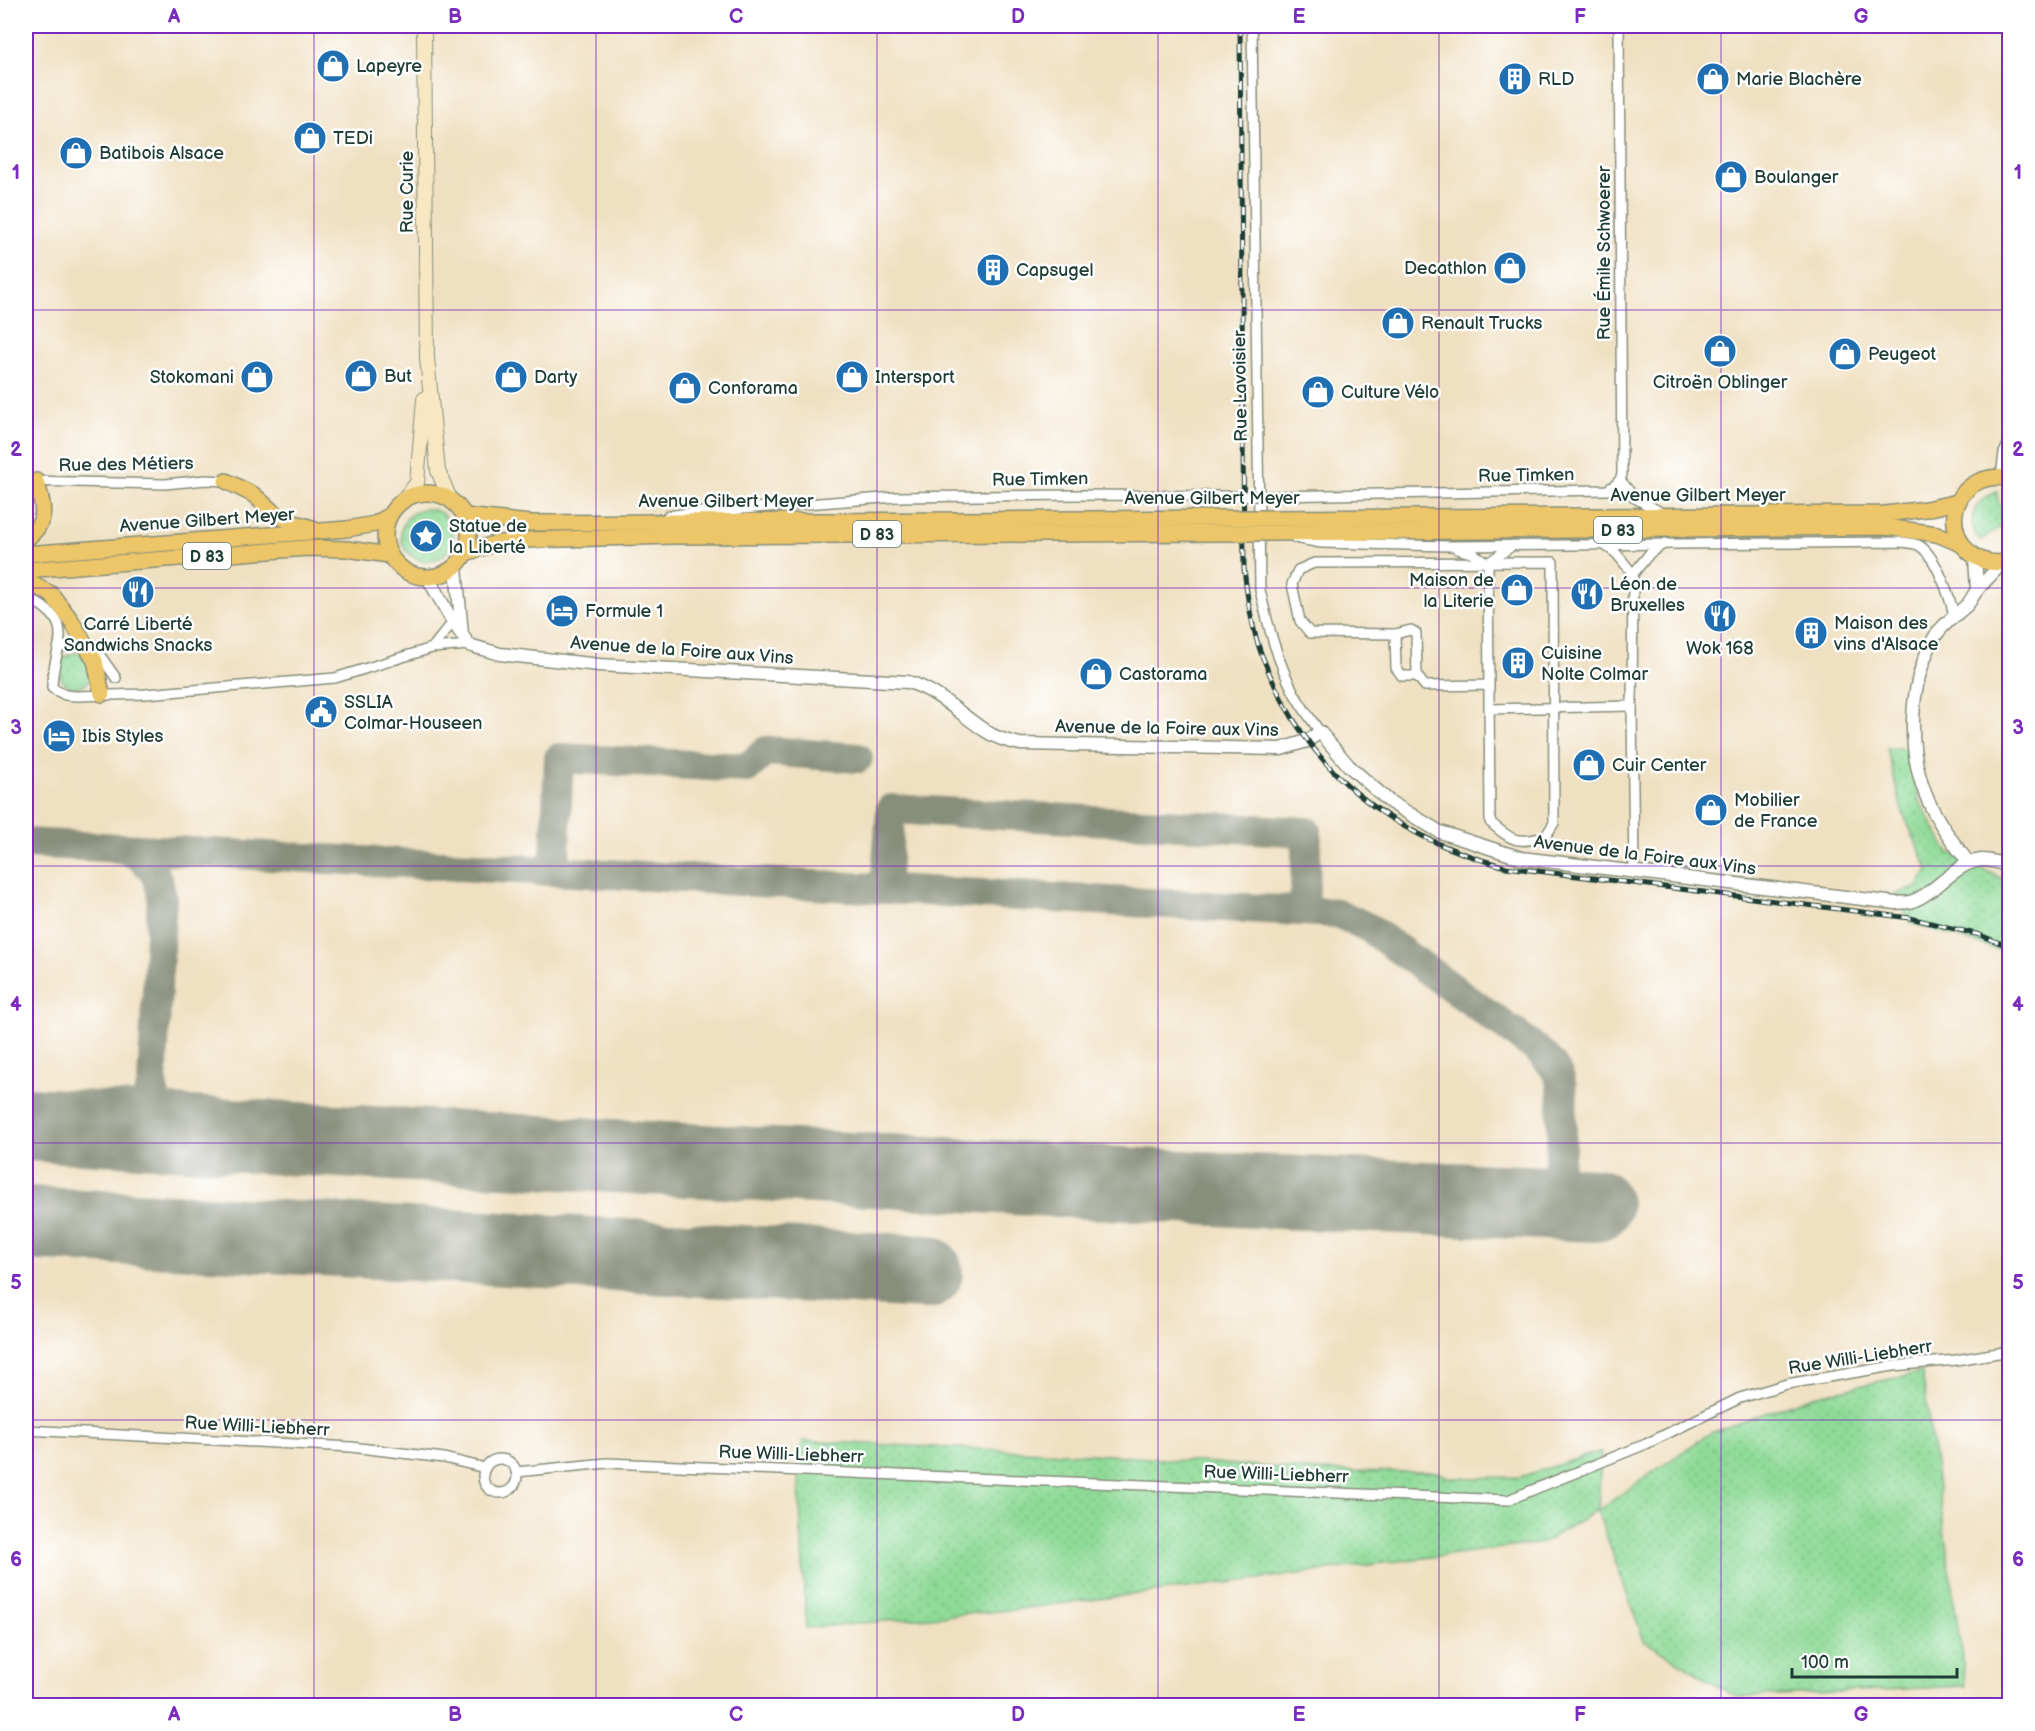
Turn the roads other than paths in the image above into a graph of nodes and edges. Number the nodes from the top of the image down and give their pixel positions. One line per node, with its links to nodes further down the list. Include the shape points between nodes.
1 (424, 26): 4 (main road, Rue Curie)
2 (1252, 26): 53 (street, Rue Lavoisier, via 1260,590 1279,660)
3 (1619, 26): 7 (street, Rue Émile Schwoerer)
4 (427, 358): 10 (main road, Rue Curie, via 438,471); 12 (main road, Rue Curie, via 417,483)
5 (2010, 440): 6 (street, via 2004,453)
6 (2005, 478): 11 (main road, via 1976,483)
7 (1620, 480): 13 (street, via 1635,498); 16 (street, Rue Timken, bridge, via 1606,490 896,497 689,513)
8 (31, 481): 9 (street, Rue des Métiers); 20 (main road, via 43,503 41,521)
9 (226, 481): 19 (main road, via 254,495 291,522)
10 (450, 500): 12 (main road, via 424,493); 15 (main road)
11 (1958, 502): 13 (main road, Avenue Gilbert Meyer / D 83, via 1885,514); 23 (main road, via 1954,524)
12 (399, 504): 14 (main road)
13 (1666, 515): 18 (main road, Avenue Gilbert Meyer / D 83)
14 (389, 516): 19 (main road, Avenue Gilbert Meyer / D 83, via 364,527); 28 (main road, via 385,529)
15 (465, 516): 16 (main road, Avenue Gilbert Meyer / D 83, via 530,524); 26 (main road, via 470,541)
16 (637, 521): 17 (main road, Avenue Gilbert Meyer / D 83)
17 (1227, 525): 18 (main road, Avenue Gilbert Meyer / D 83, bridge); 26 (main road, Avenue Gilbert Meyer / D 83, via 526,540)
18 (1272, 525): 23 (main road, Avenue Gilbert Meyer / D 83, via 1886,527 1937,534); 25 (street, Avenue Gilbert Meyer, via 1321,543)
19 (320, 531): 27 (main road, Avenue Gilbert Meyer / D 83)
20 (26, 539)
21 (1665, 543): 22 (street, Avenue Gilbert Meyer); 34 (street, via 1650,553); 39 (street, Avenue Gilbert Meyer, via 1902,542 1920,546 1935,565)
22 (1603, 544): 24 (street, Avenue Gilbert Meyer); 34 (street)
23 (1961, 544): 29 (main road, Avenue Gilbert Meyer)
24 (1513, 545): 25 (street, Avenue Gilbert Meyer); 31 (street)
25 (1449, 546): 31 (street)
26 (466, 553): 32 (main road)
27 (26, 554)
28 (389, 555): 33 (main road, Avenue Gilbert Meyer / D 83, via 314,548); 35 (main road, via 405,572)
29 (1975, 557): 30 (main road, via 1986,562); 37 (street)
30 (2006, 562): 37 (street)
31 (1488, 563): 41 (street, via 1314,563 1298,570 1292,584 1300,621 1310,633); 48 (street); 51 (street, via 1553,562)
32 (456, 567): 35 (main road); 42 (street)
33 (26, 570)
34 (1633, 574): 50 (street)
35 (428, 578): 40 (street)
36 (26, 581): 43 (main road, via 51,594)
37 (1977, 590): 39 (street)
38 (26, 597): 44 (street, Avenue de la Foire aux Vins, via 49,611 57,622)
39 (1954, 616): 54 (street, via 1933,640 1925,659 1913,707 1913,738 1926,794 1941,824)
40 (453, 622): 42 (street); 45 (street)
41 (1395, 634): 46 (street, via 1396,668 1402,676); 46 (street, via 1411,630 1416,633)
42 (466, 640): 45 (street, Avenue de la Foire aux Vins); 53 (street, Avenue de la Foire aux Vins, via 500,654 599,665 908,682 923,686 986,732 1020,744 1281,749 1307,741)
43 (85, 644): 44 (street); 47 (street, via 92,644); 49 (main road, via 95,661)
44 (60, 647): 49 (street, Avenue de la Foire aux Vins, via 52,688 76,696)
45 (432, 648): 49 (street, Avenue de la Foire aux Vins, via 335,678 146,694)
46 (1417, 676): 48 (street, via 1425,686)
47 (116, 678)
48 (1488, 685): 52 (street)
49 (99, 694)
50 (1632, 706): 51 (street); 56 (street)
51 (1553, 707): 52 (street); 52 (street, via 1554,822 1545,837 1525,842 1506,836 1490,822)
52 (1489, 709)
53 (1320, 732): 56 (street, Avenue de la Foire aux Vins, via 1349,766 1390,802 1440,832 1521,858)
54 (1969, 863): 55 (street, via 1994,861); 56 (street, Avenue de la Foire aux Vins, via 1924,895 1896,903)
55 (2010, 867)
56 (1634, 873)
57 (2010, 1351): 60 (street, Rue Willi-Liebherr, via 1787,1384 1740,1398 1646,1444 1508,1500 607,1463)
58 (26, 1430): 59 (street, Rue Willi-Liebherr, via 351,1447 444,1458)
59 (485, 1468): 60 (street, Rue Willi-Liebherr, via 493,1460 505,1460); 60 (street, via 484,1484 497,1493 512,1488)
60 (516, 1472)

